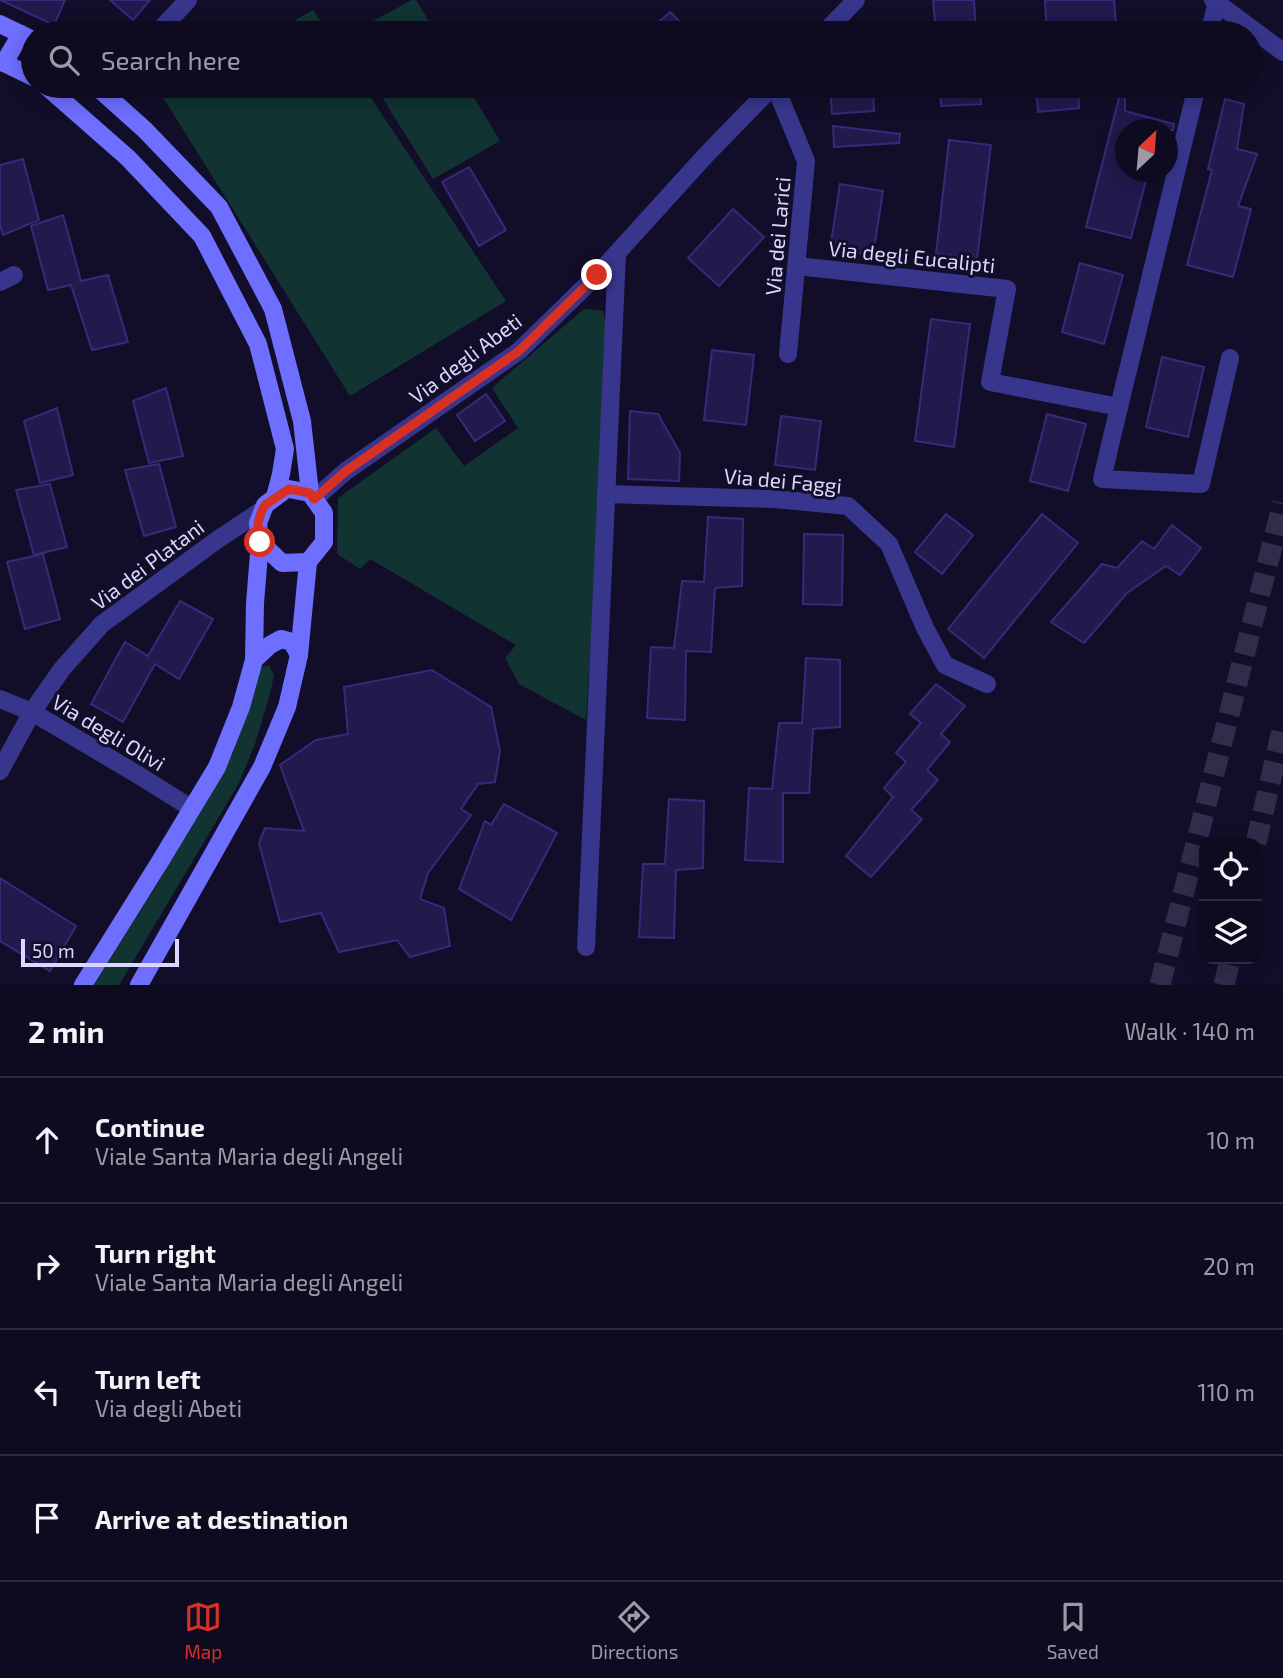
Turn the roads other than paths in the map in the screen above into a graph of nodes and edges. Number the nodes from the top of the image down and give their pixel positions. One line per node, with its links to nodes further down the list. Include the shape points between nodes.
1 (188, 0): 4 (street)
2 (856, 0): 5 (street)
3 (1215, 1): 6 (street); 7 (street)
4 (168, 21)
5 (836, 21)
6 (1211, 21)
7 (1242, 21)
8 (0, 24): 9 (street)
9 (21, 34)
10 (1262, 36): 12 (street)
11 (21, 43): 13 (street)
12 (1283, 52)
13 (2, 62): 14 (street)
14 (21, 71)
15 (59, 98): 21 (street)
16 (112, 98): 20 (street)
17 (762, 98): 22 (street, Via degli Abeti)
18 (779, 98): 23 (street, Via dei Larici, via 806,161)
19 (1194, 98): 28 (street)
20 (165, 151): 21 (street); 24 (street, via 219,207 273,309)
21 (141, 171): 25 (street, via 202,236)
22 (617, 254): 29 (street); 30 (street, Via degli Abeti, via 519,351)
23 (797, 267): 26 (street, Via dei Larici); 28 (street, Via degli Eucalipti, via 1007,289 990,382)
24 (281, 341): 25 (street); 30 (street, via 302,421)
25 (258, 344): 31 (street, via 285,450)
26 (788, 354)
27 (1230, 358): 28 (street, via 1201,484 1102,479)
28 (1119, 407)
29 (606, 494): 37 (street, Via dei Faggi, via 848,506 889,544 945,665); 42 (street)
30 (312, 496): 31 (street, via 289,489); 34 (street, via 324,513 324,542)
31 (275, 498): 32 (street)
32 (262, 510): 33 (street); 39 (street, Via dei Platani, via 102,624)
33 (260, 542): 34 (street, via 282,563); 36 (street)
34 (308, 562): 35 (street)
35 (299, 654): 36 (street, via 292,642 281,639); 44 (street, via 287,707 262,767)
36 (254, 660): 41 (street, via 216,767)
37 (987, 684)
38 (0, 699): 39 (street, Via degli Olivi)
39 (32, 712): 40 (street, Via dei Platani); 41 (street, Via degli Olivi)
40 (0, 771)
41 (191, 808): 43 (street)
42 (586, 947)
43 (83, 985)
44 (139, 985)

